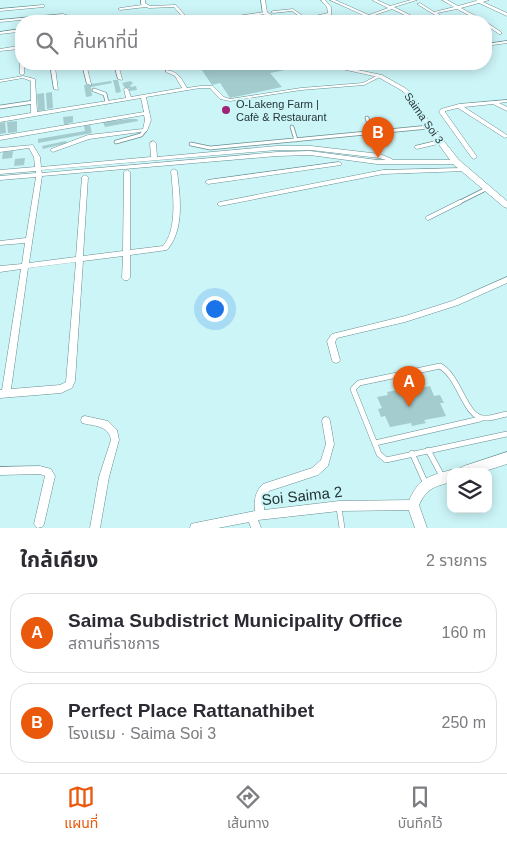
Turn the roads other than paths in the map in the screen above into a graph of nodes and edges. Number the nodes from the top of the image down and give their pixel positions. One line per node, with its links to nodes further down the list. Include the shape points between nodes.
1 (143, 0): 12 (street)
2 (263, 0): 17 (street)
3 (323, 0): 23 (street, via 330,14)
4 (332, 0): 24 (street)
5 (374, 0): 13 (street)
6 (415, 0): 13 (street)
7 (444, 0): 14 (street)
8 (487, 0): 9 (street)
9 (479, 1): 14 (street); 29 (street)
10 (419, 4): 18 (street)
11 (43, 6): 16 (street)
12 (146, 6): 15 (street); 19 (street, via 175,6)
13 (391, 8): 25 (street); 26 (street)
14 (458, 8): 18 (street); 28 (street)
15 (120, 9)
16 (0, 10)
17 (265, 13): 20 (street); 21 (street)
18 (434, 13): 27 (street)
19 (181, 15)
20 (251, 15)
21 (272, 15): 22 (street, via 293,10)
22 (300, 15)
23 (325, 15)
24 (366, 15)
25 (371, 15)
26 (407, 15)
27 (437, 15)
28 (471, 15)
29 (507, 15)
30 (15, 20): 31 (street)
31 (0, 21)
32 (492, 28): 35 (street)
33 (15, 32): 34 (street)
34 (0, 33)
35 (500, 33)
36 (507, 42): 37 (street)
37 (492, 44)
38 (15, 48): 39 (street)
39 (0, 50)
40 (22, 70): 46 (street)
41 (54, 70): 51 (street)
42 (86, 70): 50 (street)
43 (118, 70): 48 (street)
44 (351, 70): 47 (street, Saima Soi 3)
45 (168, 71): 53 (street, via 177,75)
46 (22, 74)
47 (380, 76): 53 (street, via 364,84 301,88 230,100 207,86); 69 (street, Saima Soi 3, via 409,94)
48 (120, 79)
49 (0, 81): 58 (street, via 30,78)
50 (89, 84)
51 (56, 89)
52 (126, 89): 56 (street)
53 (185, 89): 55 (street)
54 (94, 90): 59 (lane, via 105,94)
55 (144, 97): 56 (street); 64 (street)
56 (129, 99): 59 (street)
57 (507, 101): 60 (street)
58 (34, 102): 62 (lane); 65 (street)
59 (108, 102): 65 (street)
60 (495, 102): 61 (street); 63 (street)
61 (459, 106): 72 (street); 83 (street, via 442,112)
62 (0, 107)
63 (507, 109)
64 (147, 113): 70 (street); 73 (street)
65 (34, 114): 67 (street)
66 (366, 118): 71 (lane)
67 (0, 120)
68 (292, 127): 74 (lane)
69 (429, 127): 71 (lane); 76 (street, Saima Soi 3)
70 (145, 130): 75 (lane, via 141,135); 81 (street, via 88,137)
71 (372, 133): 74 (lane)
72 (504, 136)
73 (0, 138)
74 (296, 140): 78 (lane, via 210,148)
75 (116, 142)
76 (440, 142): 79 (street); 86 (street, Saima Soi 3)
77 (153, 143): 84 (street)
78 (191, 144)
79 (417, 147)
80 (0, 150): 90 (street, via 31,146 36,152)
81 (53, 150)
82 (311, 151): 85 (street); 86 (street, via 377,162); 88 (street)
83 (474, 157)
84 (154, 159): 85 (street); 90 (street)
85 (173, 159): 90 (street)
86 (456, 162): 89 (street, Saima Soi 3)
87 (339, 164): 88 (street)
88 (317, 167): 96 (street)
89 (464, 170): 97 (street, Saima Soi 3); 98 (street, via 383,172)
90 (39, 171): 92 (street); 95 (street); 101 (street)
91 (174, 171): 103 (street, via 176,204 168,246)
92 (0, 172)
93 (127, 172): 103 (street)
94 (85, 177): 104 (street)
95 (0, 178)
96 (208, 182)
97 (486, 189): 99 (street, Saima Soi 3); 100 (lane)
98 (220, 204)
99 (507, 206)
100 (428, 218)
101 (29, 240): 102 (street); 105 (street)
102 (0, 243)
103 (127, 254): 104 (street); 107 (street)
104 (79, 260): 105 (street); 110 (street, via 69,385)
105 (26, 266): 106 (street); 110 (street)
106 (0, 269)
107 (126, 278)
108 (507, 280): 109 (street, via 455,303 335,336 331,341)
109 (336, 360)
110 (3, 394)
111 (507, 414): 112 (lane)
112 (482, 419): 116 (lane); 116 (lane, via 474,415 449,370 440,366 359,383 353,389)
113 (85, 420): 128 (street, via 105,424 114,432 115,440 104,477)
114 (326, 421): 126 (street, via 330,444 325,463 315,472 266,487 261,493)
115 (507, 434): 117 (lane)
116 (375, 443): 118 (lane, via 386,460)
117 (428, 450): 118 (lane); 122 (lane)
118 (412, 453): 123 (lane)
119 (506, 460): 120 (street)
120 (478, 468)
121 (0, 471): 127 (street, via 48,472 50,476)
122 (447, 477): 123 (street)
123 (426, 484): 124 (street)
124 (413, 505): 125 (street, Soi Saima 2); 132 (street)
125 (339, 506): 126 (street, Soi Saima 2); 131 (lane)
126 (256, 515): 129 (street, Soi Saima 2); 130 (street)
127 (39, 524)
128 (95, 528)
129 (195, 528)
130 (256, 528)
131 (342, 528)
132 (421, 528)

